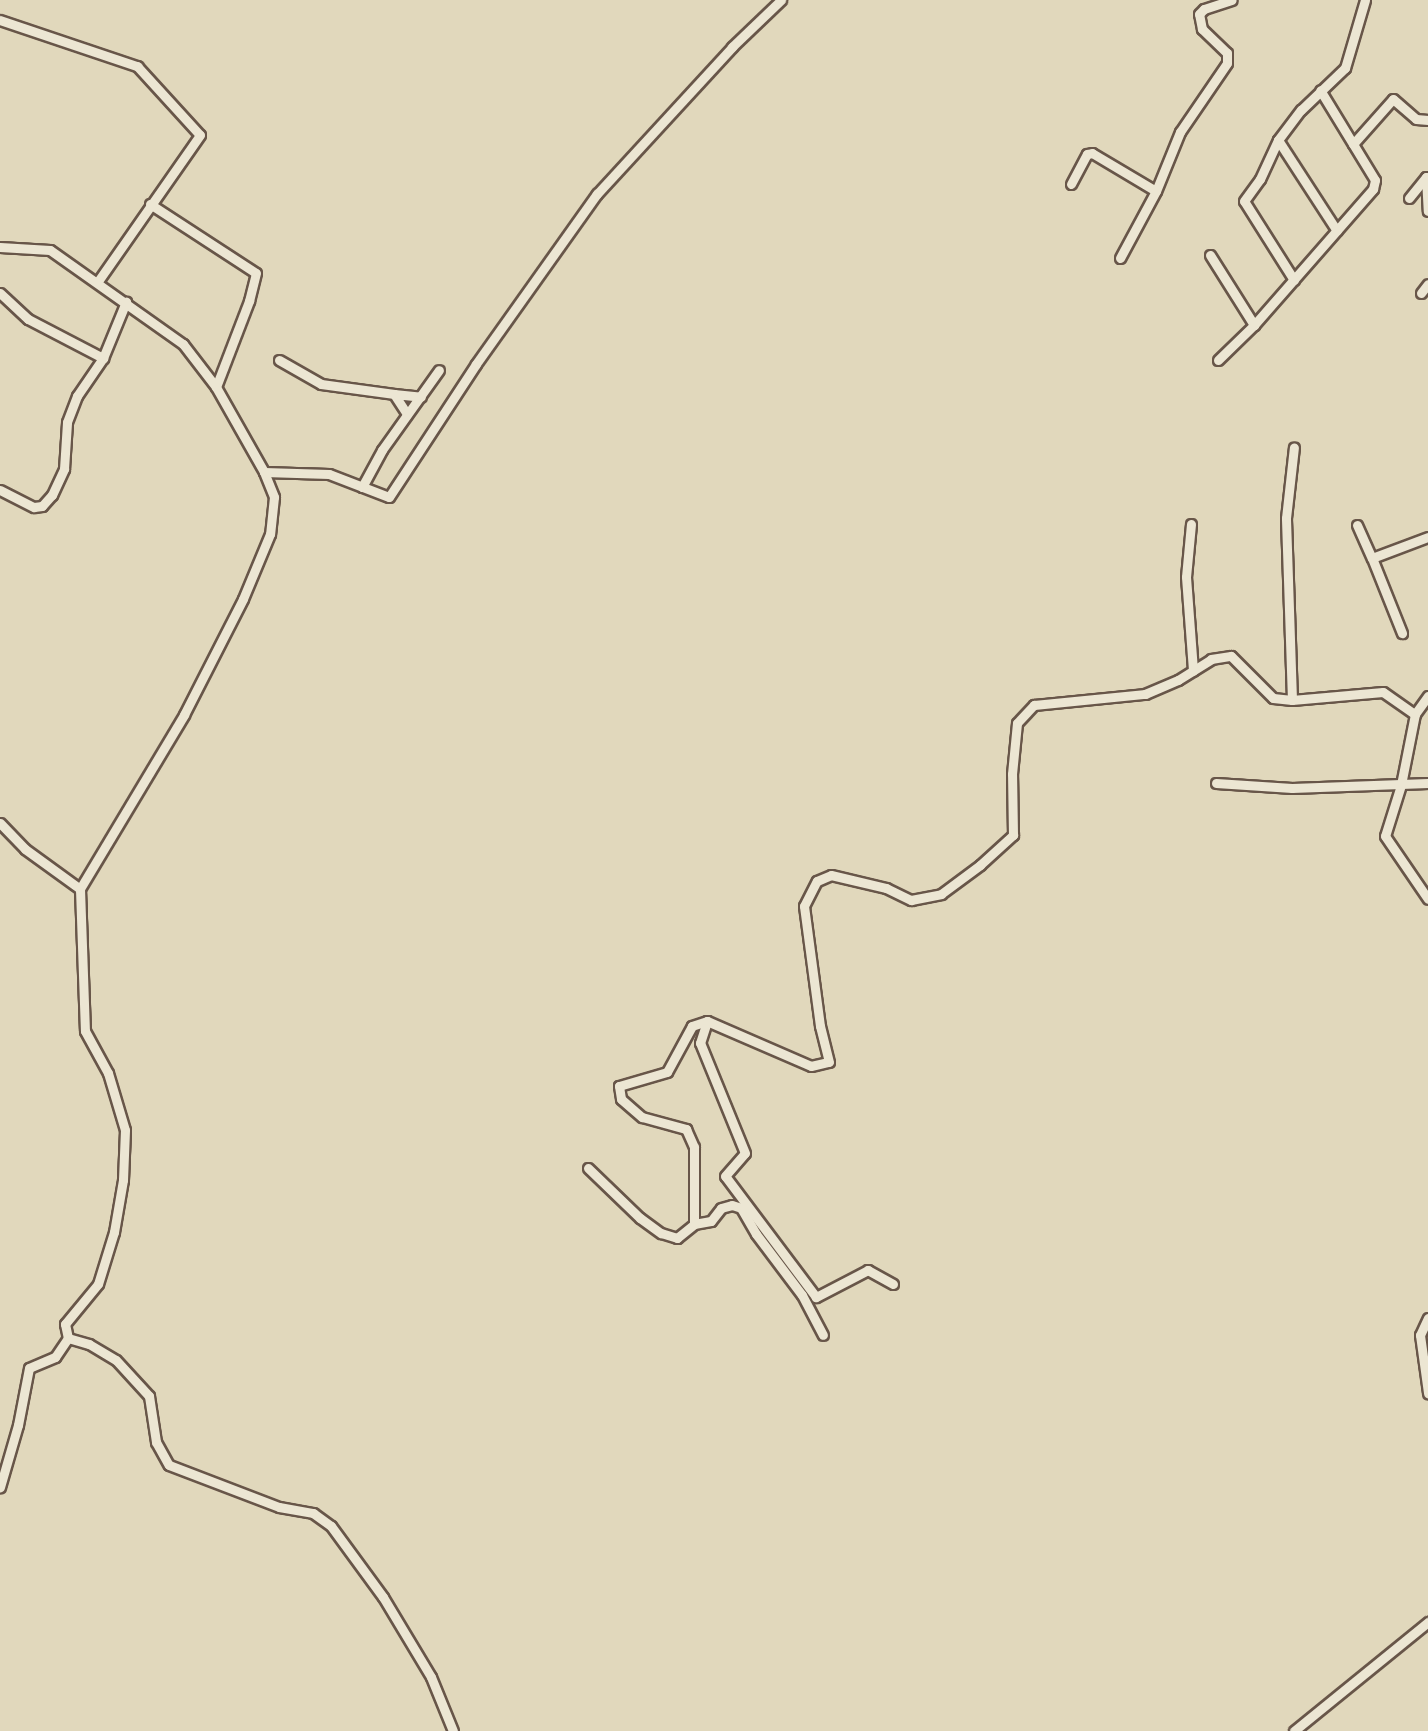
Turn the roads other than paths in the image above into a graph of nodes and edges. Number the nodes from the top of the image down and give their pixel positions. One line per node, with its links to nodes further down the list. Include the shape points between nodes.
1 (781, 0): 36 (street, via 597,194 389,497)
2 (1232, 0): 11 (street, via 1199,14 1202,29 1227,53 1227,63 1180,132)
3 (1365, 0): 5 (street, via 1345,68)
4 (0, 20): 13 (street, via 137,66 200,135)
5 (1320, 90): 7 (street); 8 (street)
6 (1428, 120): 8 (street, via 1416,119 1393,99)
7 (1278, 140): 15 (street); 19 (street, via 1244,201)
8 (1353, 144): 15 (street, via 1375,180)
9 (1427, 175): 12 (street); 14 (street)
10 (1071, 184): 11 (street, via 1092,153)
11 (1156, 191): 18 (street)
12 (1409, 198)
13 (150, 204): 20 (street); 30 (street, via 256,273)
14 (1428, 211)
15 (1337, 231): 19 (street)
16 (0, 247): 20 (street, via 50,250)
17 (1210, 255): 25 (street)
18 (1120, 258)
19 (1294, 280): 25 (street)
20 (98, 281): 24 (street)
21 (1428, 284): 23 (street)
22 (0, 293): 26 (street, via 28,319)
23 (1421, 293)
24 (126, 302): 26 (street); 30 (street, via 183,344)
25 (1254, 325): 28 (street)
26 (103, 358): 37 (street, via 77,396 67,422 64,469 52,495 34,507)
27 (279, 360): 31 (street, via 321,384)
28 (1218, 360)
29 (439, 370): 32 (street)
30 (216, 387): 35 (street)
31 (394, 394): 32 (street); 33 (street)
32 (421, 397): 33 (street)
33 (407, 414): 36 (street)
34 (1294, 447): 45 (street, via 1286,542)
35 (264, 472): 36 (street, via 329,474); 51 (street, via 274,497 270,534 243,599 184,715)
36 (362, 487)
37 (0, 490)
38 (1191, 524): 43 (street, via 1186,577)
39 (1357, 525): 41 (street)
40 (1428, 537): 41 (street)
41 (1372, 558): 42 (street)
42 (1402, 633)
43 (1193, 671): 45 (street, via 1211,659 1231,656 1273,698); 53 (street, via 1145,694 1034,705 1017,723 1013,835 941,894 911,900 831,875 817,881 804,906 829,1062 811,1066)
44 (1428, 696): 46 (street)
45 (1292, 700): 46 (street, via 1383,692)
46 (1415, 714): 49 (street)
47 (1216, 783): 49 (street, via 1292,788)
48 (1428, 783): 49 (street)
49 (1401, 785): 52 (street, via 1385,836)
50 (0, 823): 51 (street, via 25,849)
51 (80, 889): 59 (street, via 85,1031 108,1073 125,1130 114,1232 98,1284 65,1324)
52 (1428, 899)
53 (707, 1021): 55 (street, via 692,1026 667,1072 619,1086 621,1099 642,1117 686,1129 694,1147); 56 (street, via 700,1043 745,1153 725,1176 816,1297 868,1270)
54 (588, 1168): 55 (street, via 661,1233 677,1238)
55 (694, 1224): 58 (street, via 711,1221 721,1208 741,1208 802,1295)
56 (893, 1284)
57 (1428, 1318): 60 (street, via 1420,1335)
58 (823, 1335)
59 (68, 1338): 61 (street, via 55,1357 29,1368); 63 (street, via 116,1360 149,1396 156,1442 169,1465 279,1507 313,1513 331,1526 383,1597 431,1677)
60 (1428, 1393)
61 (0, 1487)
62 (1428, 1622): 64 (street)
63 (453, 1731)
64 (1294, 1731)

